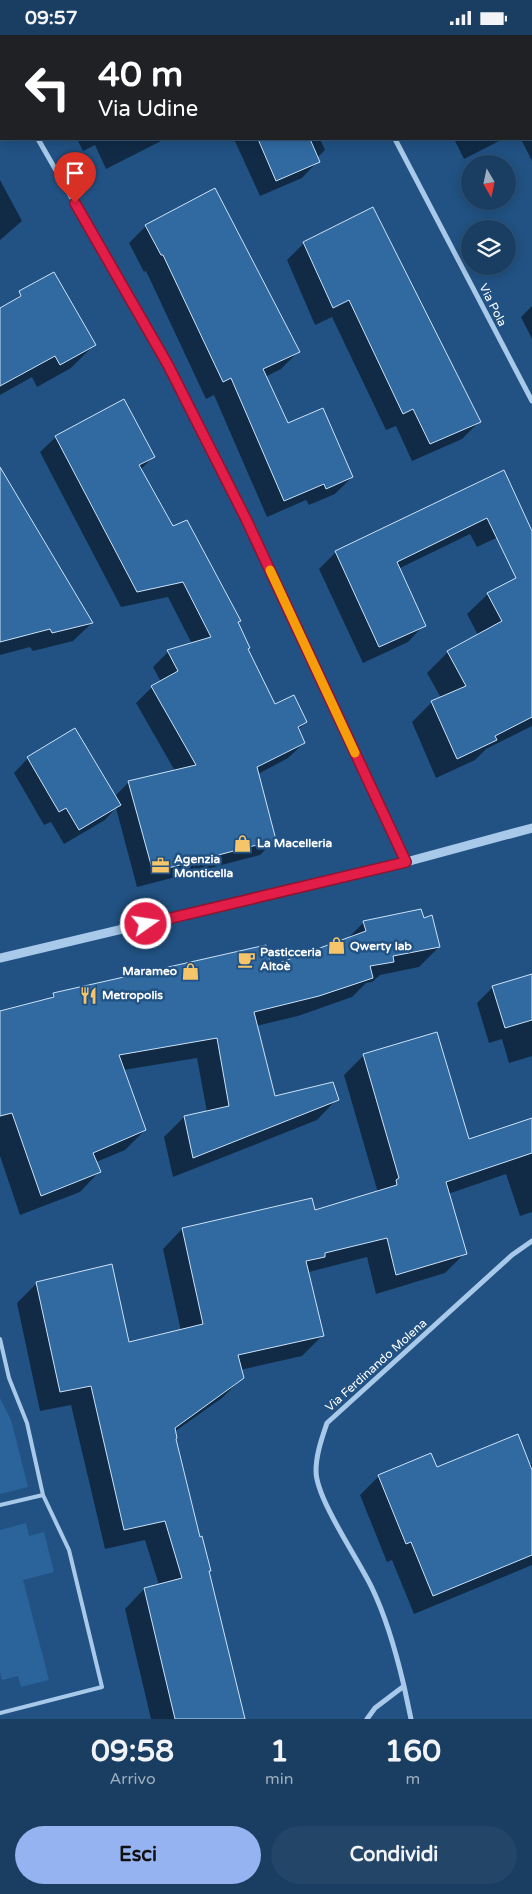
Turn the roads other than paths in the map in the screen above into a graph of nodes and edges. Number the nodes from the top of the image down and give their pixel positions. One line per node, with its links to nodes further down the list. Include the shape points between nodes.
1 (39, 140): 5 (street, via 168,365 242,511)
2 (397, 140): 3 (street, Via Pola)
3 (532, 401)
4 (532, 828): 5 (street)
5 (406, 862): 6 (street)
6 (0, 959)
7 (532, 1241): 11 (street, Via Ferdinando Molena, via 512,1255 327,1423 319,1446 316,1472 323,1498 372,1588 392,1635)
8 (0, 1339): 9 (lane, via 9,1378 27,1423)
9 (43, 1495): 10 (lane); 12 (lane, via 68,1550 102,1687)
10 (0, 1505)
11 (404, 1686): 13 (street, via 375,1708); 14 (street, Via Ferdinando Molena)
12 (0, 1713)
13 (367, 1719)
14 (411, 1719)

